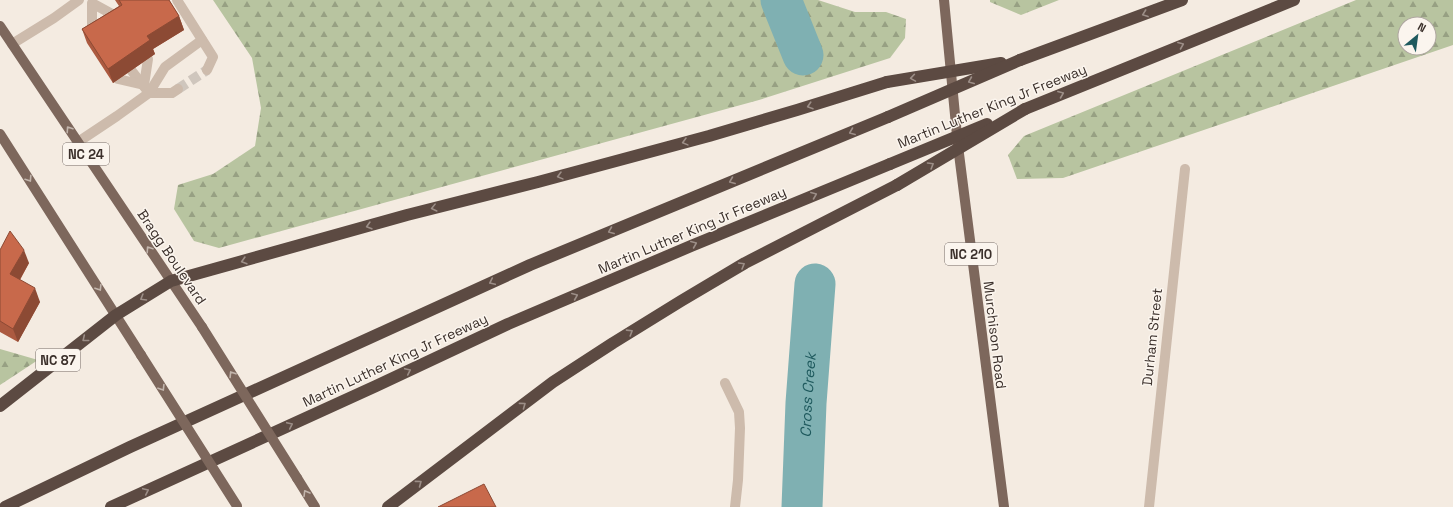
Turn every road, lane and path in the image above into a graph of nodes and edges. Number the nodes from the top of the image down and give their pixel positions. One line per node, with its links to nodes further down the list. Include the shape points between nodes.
1 (79, 0): 12 (street)
2 (177, 0): 11 (street)
3 (944, 0): 34 (main road, Murchison Road / NC 210, via 958,146)
4 (1182, 0): 14 (highway, Martin Luther King Jr Freeway, one-way to 14)
5 (1294, 0): 20 (highway, Martin Luther King Jr Freeway, one-way to 5)
6 (91, 2): 7 (street); 8 (street); 10 (street)
7 (123, 21)
8 (103, 24)
9 (0, 26): 12 (main road, Bragg Boulevard / NC 24)
10 (92, 40)
11 (202, 40): 16 (street, via 213,57); 18 (street, via 165,67)
12 (12, 44): 22 (main road, Bragg Boulevard / NC 24, one-way to 12)
13 (148, 59): 18 (street)
14 (1020, 60): 24 (highway, one-way to 24, bridge, via 887,82 702,138 407,215); 29 (highway, Martin Luther King Jr Freeway, one-way to 29, bridge, via 530,264)
15 (131, 70): 18 (street)
16 (207, 70)
17 (118, 79): 18 (street)
18 (146, 89): 19 (street, via 172,93); 22 (street, via 117,116)
19 (178, 89)
20 (1025, 109): 30 (highway, Martin Luther King Jr Freeway, one-way to 20, bridge, via 508,324); 32 (highway, one-way to 20, bridge, via 547,387 613,342 746,263 897,185)
21 (0, 134): 25 (main road, one-way to 25)
22 (78, 142): 24 (main road, Bragg Boulevard / NC 24, one-way to 22)
23 (1185, 170): 35 (street, Durham Street)
24 (171, 281): 25 (highway, one-way to 25); 31 (main road, Bragg Boulevard / NC 24, one-way to 24, bridge)
25 (116, 315): 27 (highway, NC 87, one-way to 27); 28 (main road, one-way to 28, bridge)
26 (724, 383): 33 (street, via 739,412)
27 (0, 406)
28 (237, 506)
29 (5, 507)
30 (111, 507)
31 (315, 507)
32 (388, 507)
33 (735, 507)
34 (1004, 507)
35 (1148, 507)

